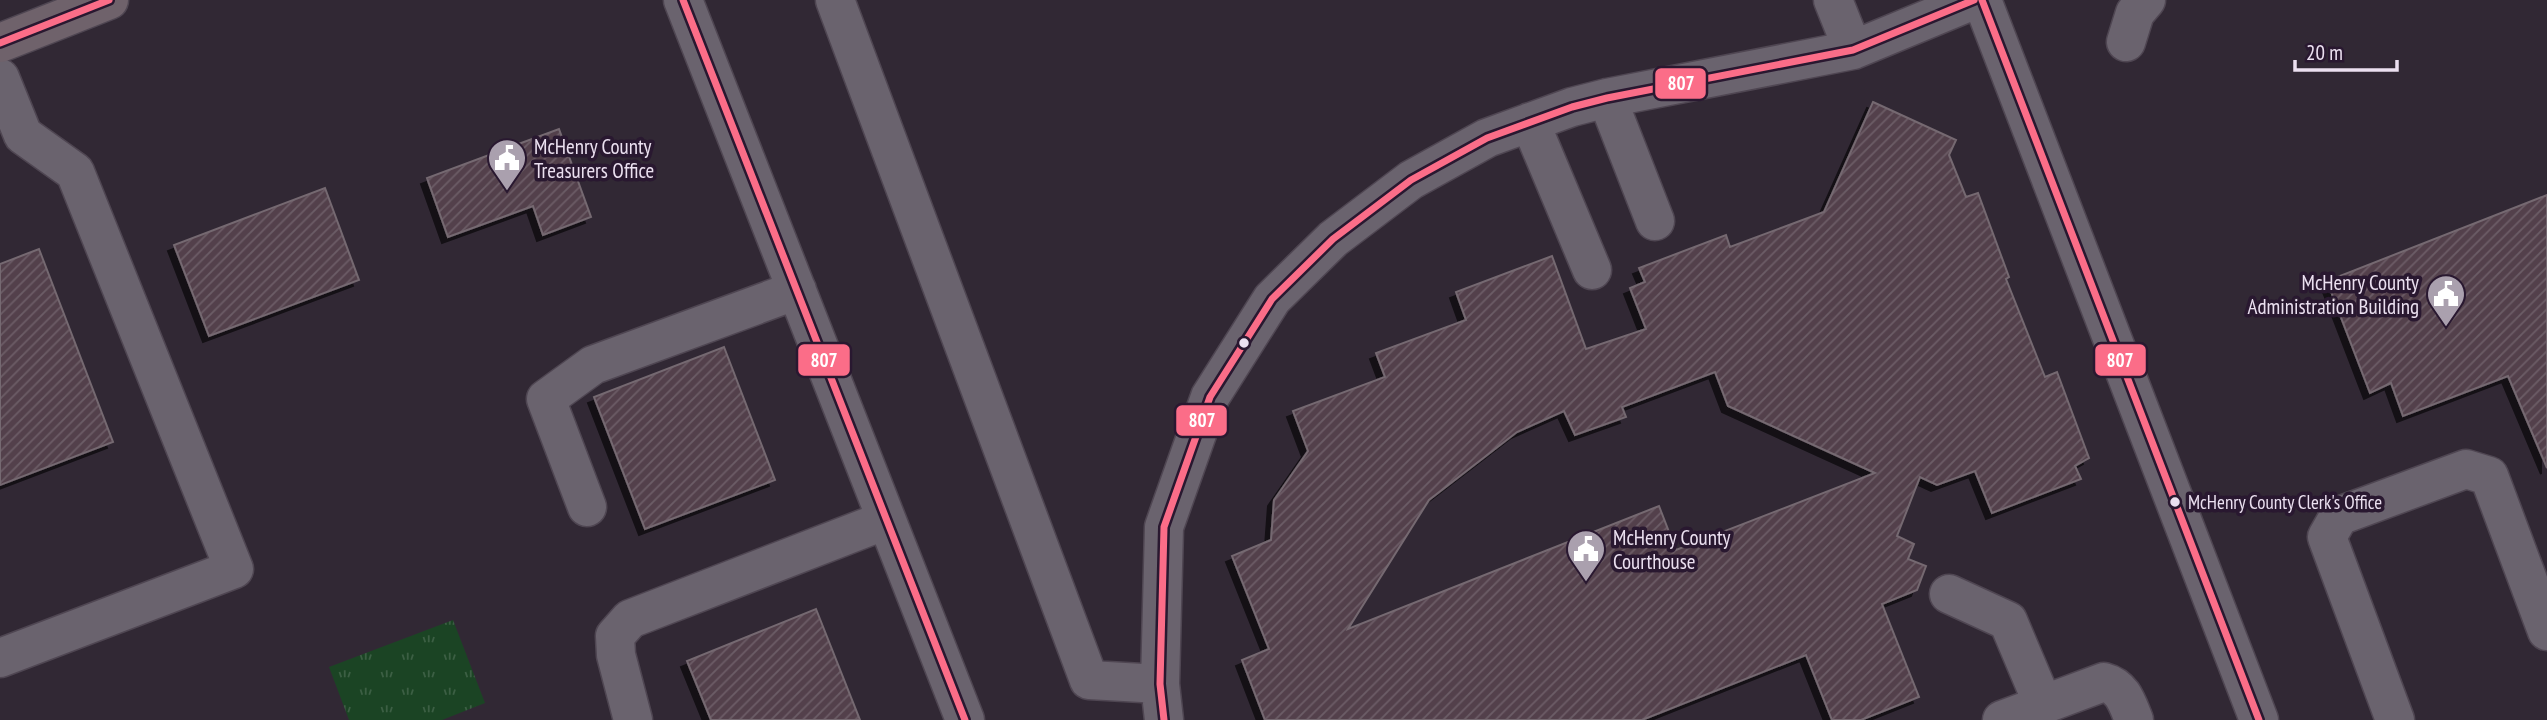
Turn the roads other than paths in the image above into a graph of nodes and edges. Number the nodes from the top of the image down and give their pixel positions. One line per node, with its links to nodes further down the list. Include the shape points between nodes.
1 (109, 0): 9 (main road)
2 (683, 0): 17 (street)
3 (835, 0): 23 (street, via 1089,680)
4 (1833, 0): 10 (street)
5 (1974, 0): 10 (street)
6 (1982, 0): 29 (street)
7 (2146, 0): 8 (street, via 2135,13)
8 (2126, 42)
9 (0, 43)
10 (1853, 50): 12 (street)
11 (0, 78): 14 (street)
12 (1607, 99): 13 (street); 15 (street)
13 (1530, 122): 16 (street); 23 (street, via 1487,138 1411,180 1333,239 1272,299 1210,397 1164,527)
14 (12, 140): 22 (street, via 75,172 234,569)
15 (1655, 221)
16 (1592, 270)
17 (797, 290): 18 (street, via 593,365 546,399); 19 (street)
18 (587, 507)
19 (886, 520): 25 (street, via 630,619 615,636); 26 (street)
20 (1949, 594): 24 (street, via 2008,621)
21 (2547, 631): 30 (street, via 2489,476 2466,470 2339,516 2327,537)
22 (0, 658)
23 (1162, 702)
24 (2043, 704): 27 (street); 28 (street, via 2104,682 2122,693)
25 (633, 720)
26 (965, 720)
27 (2002, 720)
28 (2134, 720)
29 (2259, 720)
30 (2395, 720)

